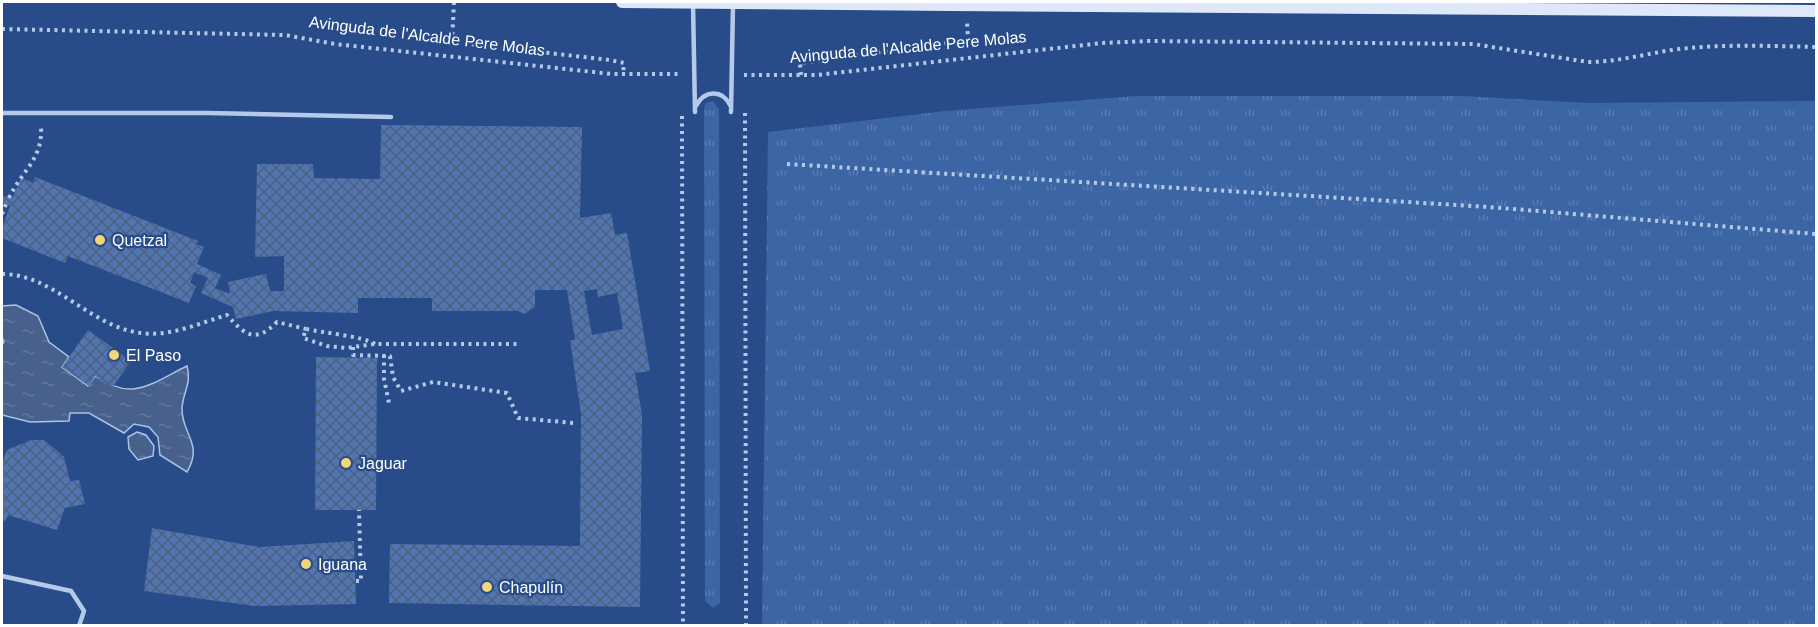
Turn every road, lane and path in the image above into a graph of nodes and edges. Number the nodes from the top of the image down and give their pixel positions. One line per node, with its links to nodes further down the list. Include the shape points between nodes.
1 (454, 2): 11 (path, via 452,42 610,60 624,63)
2 (622, 2): 5 (street, Avinguda de l'Alcalde Pere Molas, bridge)
3 (693, 2): 13 (lane)
4 (733, 2): 14 (lane)
5 (967, 5): 6 (street, Avinguda de l'Alcalde Pere Molas); 16 (path, via 968,40 800,63)
6 (1816, 11)
7 (2, 29): 11 (path, Avinguda de l'Alcalde Pere Molas, via 285,35 335,44)
8 (1816, 47): 16 (path, Avinguda de l'Alcalde Pere Molas, via 1719,46 1588,62 1473,44 1150,41)
9 (681, 64): 12 (path)
10 (745, 64): 15 (path)
11 (623, 74): 12 (path, Avinguda de l'Alcalde Pere Molas)
12 (681, 74): 13 (path, Avinguda de l'Alcalde Pere Molas); 17 (path)
13 (695, 74): 14 (lane, via 695,112 700,98 714,93 727,99 731,112)
14 (731, 75): 15 (path, Avinguda de l'Alcalde Pere Molas)
15 (745, 75): 16 (path, Avinguda de l'Alcalde Pere Molas); 18 (path)
16 (801, 75)
17 (681, 86)
18 (745, 87)
19 (682, 110): 41 (path)
20 (745, 111): 42 (path)
21 (2, 113): 22 (lane)
22 (40, 114): 23 (lane); 25 (path, via 39,154 18,179)
23 (391, 117)
24 (787, 164): 28 (path, via 1489,207)
25 (9, 198)
26 (6, 204): 27 (path)
27 (2, 214)
28 (1816, 234)
29 (2, 274): 30 (path, via 24,277 60,293 110,324 141,333 173,332 227,315 245,333 254,336 266,333 277,322)
30 (306, 329): 31 (path); 33 (path, via 303,338 327,346)
31 (375, 344): 32 (path); 33 (path)
32 (520, 344)
33 (353, 347): 34 (path, via 353,355)
34 (384, 355): 35 (path); 36 (path, via 390,356 393,377 401,391 433,382 507,393 518,418)
35 (389, 403)
36 (574, 423)
37 (359, 510): 39 (path, via 361,581)
38 (2, 576): 40 (lane, via 71,591 84,611)
39 (356, 581)
40 (79, 626)
41 (683, 626)
42 (746, 626)

